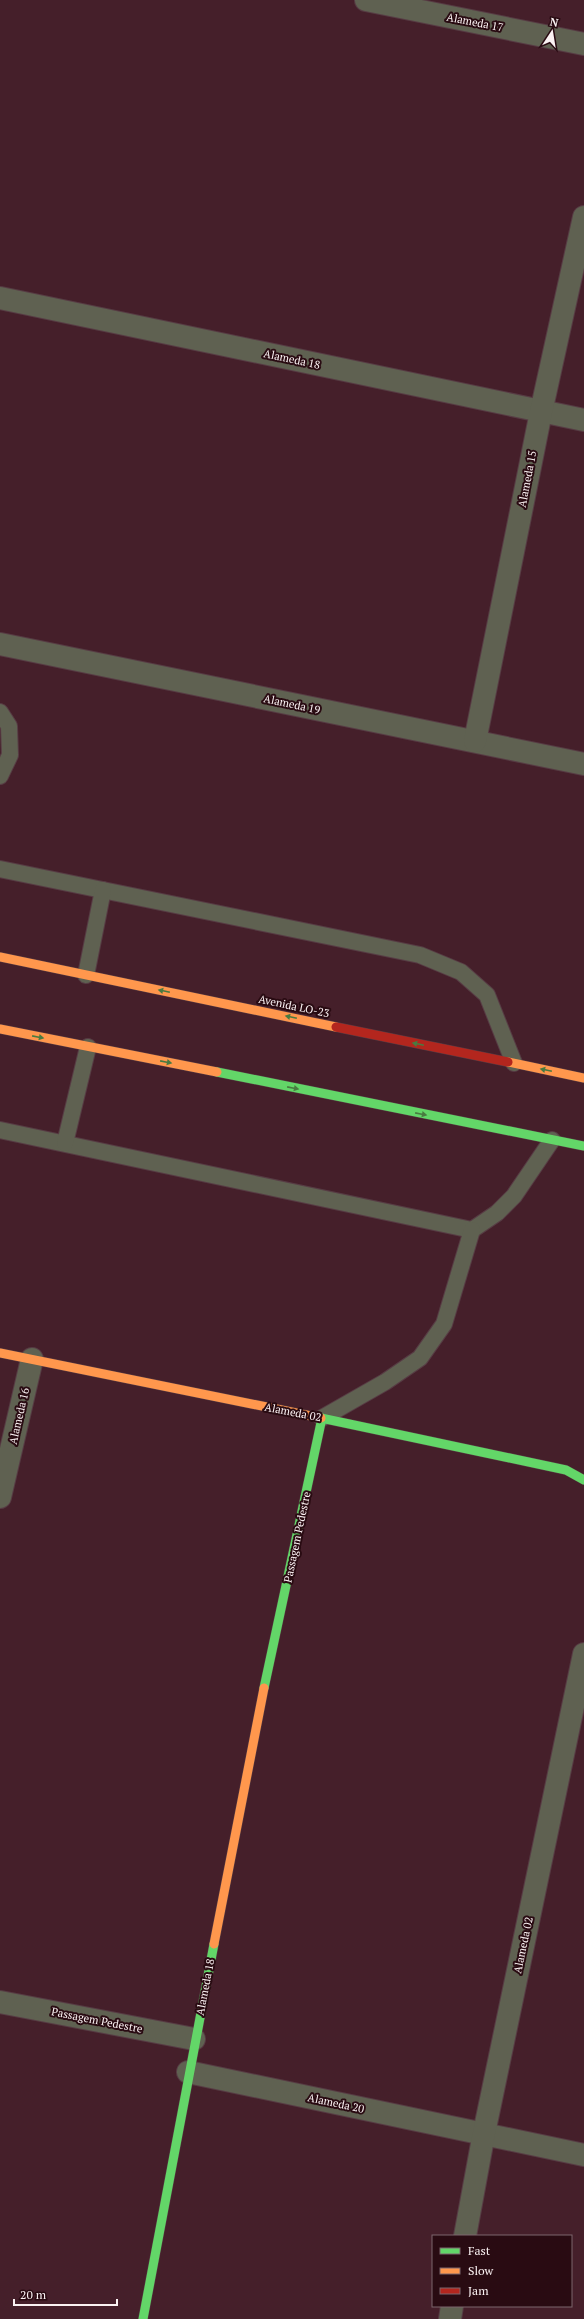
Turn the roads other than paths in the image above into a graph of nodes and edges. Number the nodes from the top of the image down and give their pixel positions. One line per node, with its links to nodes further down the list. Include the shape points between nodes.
1 (366, 0): 2 (street, Alameda 17)
2 (584, 44)
3 (584, 217): 5 (street, Alameda 15)
4 (0, 298): 5 (street, Alameda 18)
5 (541, 412): 6 (street, Alameda 18); 9 (street, Alameda 15)
6 (584, 420)
7 (0, 644): 9 (street, Alameda 19)
8 (0, 712): 11 (lane, via 9,726 10,755)
9 (475, 741): 10 (street, Alameda 19)
10 (584, 764)
11 (0, 776)
12 (0, 868): 13 (lane)
13 (103, 890): 15 (lane); 18 (lane, via 420,955 461,972 487,995)
14 (0, 957): 15 (street, Avenida LO-23)
15 (86, 975): 18 (street, Avenida LO-23, one-way to 15)
16 (0, 1029): 17 (street, one-way to 17)
17 (88, 1047): 21 (street, one-way to 21); 22 (lane)
18 (514, 1063): 19 (street, Avenida LO-23, one-way to 18)
19 (584, 1078)
20 (0, 1130): 22 (lane)
21 (552, 1140): 23 (street); 24 (lane, via 514,1196 497,1213)
22 (65, 1144): 24 (lane)
23 (584, 1146)
24 (472, 1230): 27 (lane, via 444,1324 420,1358 385,1382)
25 (0, 1353): 26 (street, Alameda 02)
26 (32, 1359): 27 (street, Alameda 02); 29 (street, Alameda 16)
27 (322, 1418): 28 (street, Alameda 02, via 566,1470); 31 (street, Passagem Pedestre)
28 (584, 1480)
29 (0, 1497)
30 (584, 1654): 35 (street, Alameda 02)
31 (272, 1656): 33 (street, Alameda 18)
32 (0, 2002): 33 (street, Passagem Pedestre)
33 (194, 2039): 34 (street, Alameda 18)
34 (188, 2072): 35 (street, Alameda 20); 39 (street, Alameda 18)
35 (484, 2133): 36 (street); 37 (street, Alameda 02)
36 (584, 2155)
37 (465, 2235)
38 (452, 2307): 40 (street)
39 (143, 2319)
40 (450, 2319)

